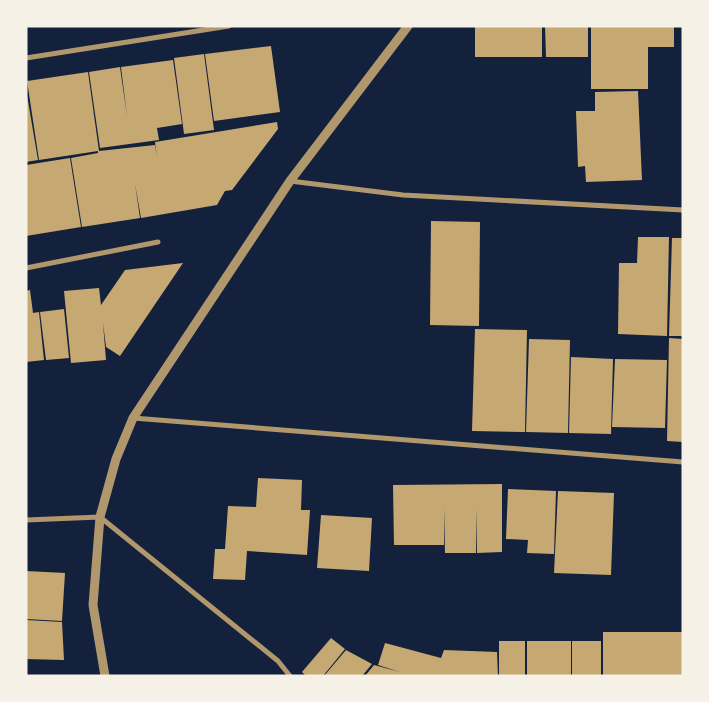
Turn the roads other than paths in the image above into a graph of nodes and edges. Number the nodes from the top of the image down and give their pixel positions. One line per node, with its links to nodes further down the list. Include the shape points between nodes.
1 (229, 26): 3 (street)
2 (408, 26): 4 (street)
3 (26, 58)
4 (290, 181): 5 (street, via 403,195); 8 (street)
5 (683, 210)
6 (158, 242): 7 (street)
7 (26, 268)
8 (133, 418): 9 (street); 10 (street, via 116,460)
9 (683, 462)
10 (100, 517): 11 (street); 12 (street, via 93,605); 13 (street, via 278,662)
11 (26, 520)
12 (105, 676)
13 (290, 676)

